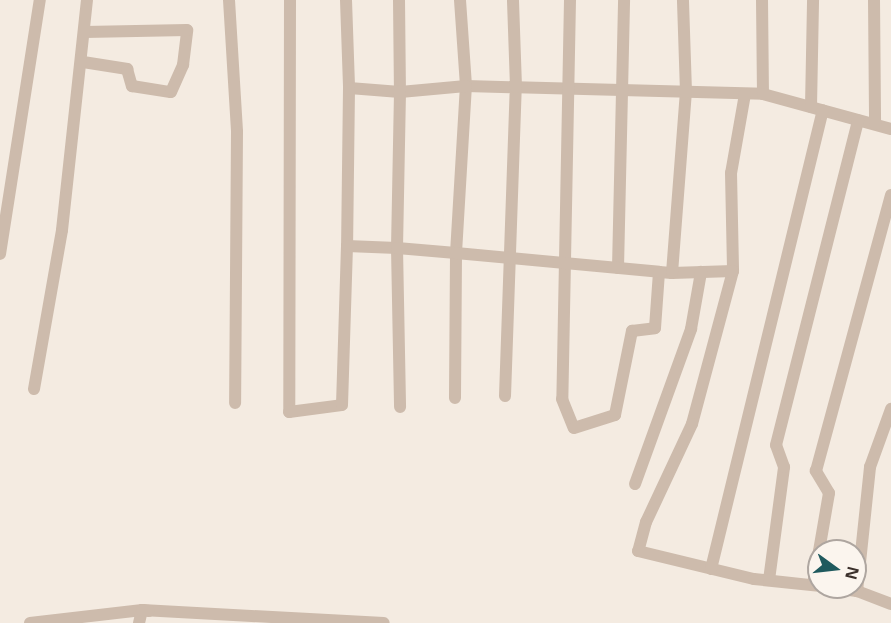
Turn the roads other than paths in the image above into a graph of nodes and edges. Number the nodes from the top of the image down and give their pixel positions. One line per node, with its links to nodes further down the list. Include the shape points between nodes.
1 (39, 0): 30 (street)
2 (87, 0): 15 (street)
3 (229, 0): 46 (street, via 237,132)
4 (290, 0): 32 (street, via 289,412 342,405)
5 (346, 0): 19 (street)
6 (399, 0): 22 (street)
7 (460, 0): 17 (street)
8 (513, 0): 18 (street)
9 (570, 0): 20 (street)
10 (624, 0): 21 (street)
11 (683, 0): 23 (street)
12 (762, 0): 25 (street)
13 (813, 0): 26 (street)
14 (874, 0): 28 (street)
15 (85, 32): 16 (street); 16 (street, via 187,30 183,65 171,92 132,86 127,69)
16 (83, 62): 43 (street)
17 (466, 86): 18 (street); 22 (street); 34 (street)
18 (516, 87): 20 (street); 36 (street)
19 (348, 88): 22 (street); 32 (street)
20 (571, 89): 21 (street); 37 (street)
21 (624, 90): 23 (street); 38 (street)
22 (400, 92): 33 (street)
23 (686, 92): 24 (street); 42 (street)
24 (745, 94): 25 (street); 39 (street, via 731,173)
25 (763, 94): 26 (street)
26 (817, 109): 27 (street); 52 (street)
27 (858, 120): 28 (street); 53 (street, via 776,445 784,467)
28 (874, 124): 29 (street)
29 (891, 129)
30 (6, 190): 35 (street)
31 (891, 195): 50 (street, via 816,471 829,493)
32 (347, 246): 33 (street)
33 (398, 248): 34 (street); 47 (street)
34 (456, 253): 36 (street); 45 (street)
35 (0, 254)
36 (512, 258): 37 (street); 44 (street)
37 (563, 263): 38 (street); 40 (street, via 562,399 574,428 615,415 632,331 655,328)
38 (618, 268): 40 (street)
39 (734, 271): 41 (street); 52 (street, via 692,424 646,522 638,551)
40 (659, 272): 42 (street)
41 (701, 272): 42 (street); 49 (street, via 691,329)
42 (672, 273)
43 (34, 390)
44 (505, 396)
45 (455, 398)
46 (235, 403)
47 (400, 407)
48 (891, 409): 51 (street, via 870,467)
49 (635, 484)
50 (821, 539)
51 (862, 539)
52 (711, 568): 53 (street)
53 (769, 580): 54 (street)
54 (807, 585)
55 (867, 595): 56 (street)
56 (891, 604)
57 (140, 617): 58 (street); 59 (street); 60 (street)
58 (30, 623)
59 (375, 623)
60 (384, 623)

